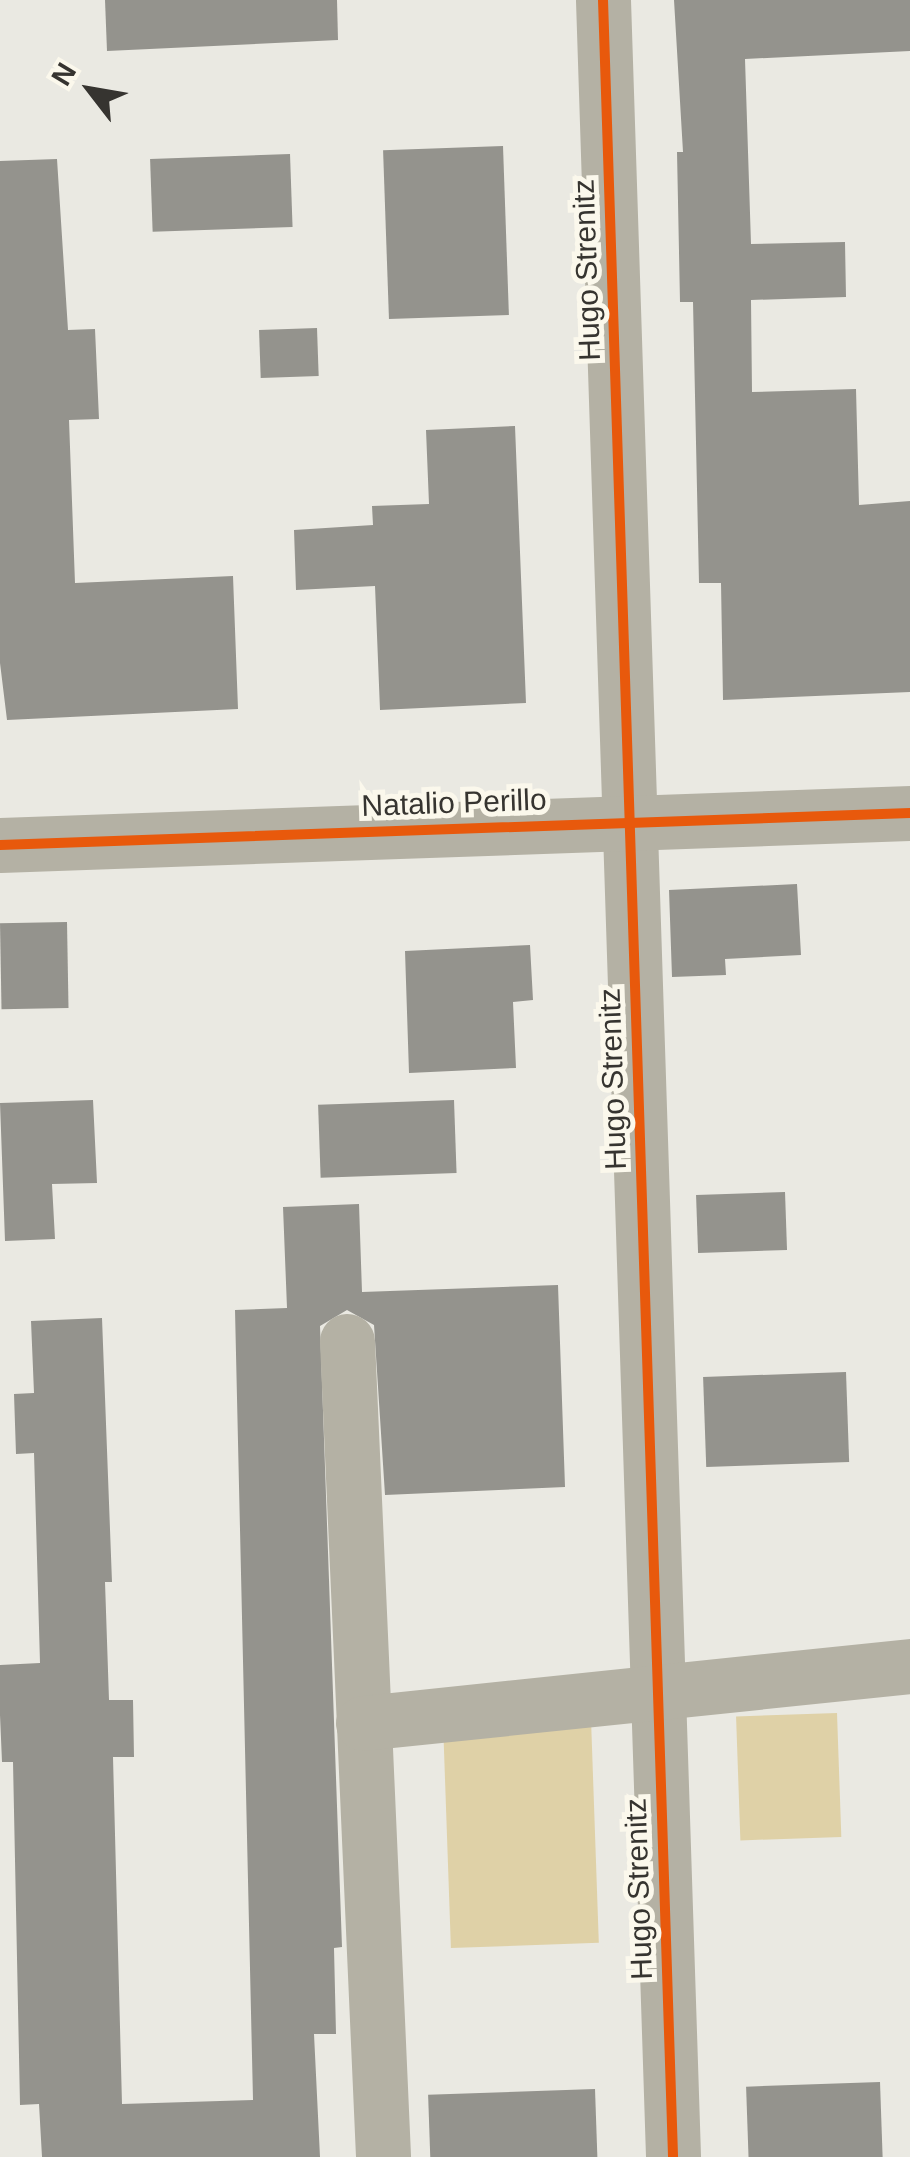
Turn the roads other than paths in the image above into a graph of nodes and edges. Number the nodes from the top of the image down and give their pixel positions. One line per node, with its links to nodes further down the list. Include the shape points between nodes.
1 (603, 0): 3 (street, Hugo Strenitz)
2 (910, 813): 3 (street, Natalio Perillo)
3 (630, 821): 4 (street, Natalio Perillo); 7 (street, Hugo Strenitz)
4 (0, 845)
5 (347, 1342): 8 (street)
6 (910, 1666): 7 (street)
7 (657, 1689): 8 (street); 10 (street, Hugo Strenitz)
8 (363, 1723): 9 (street)
9 (382, 2157)
10 (673, 2157)

